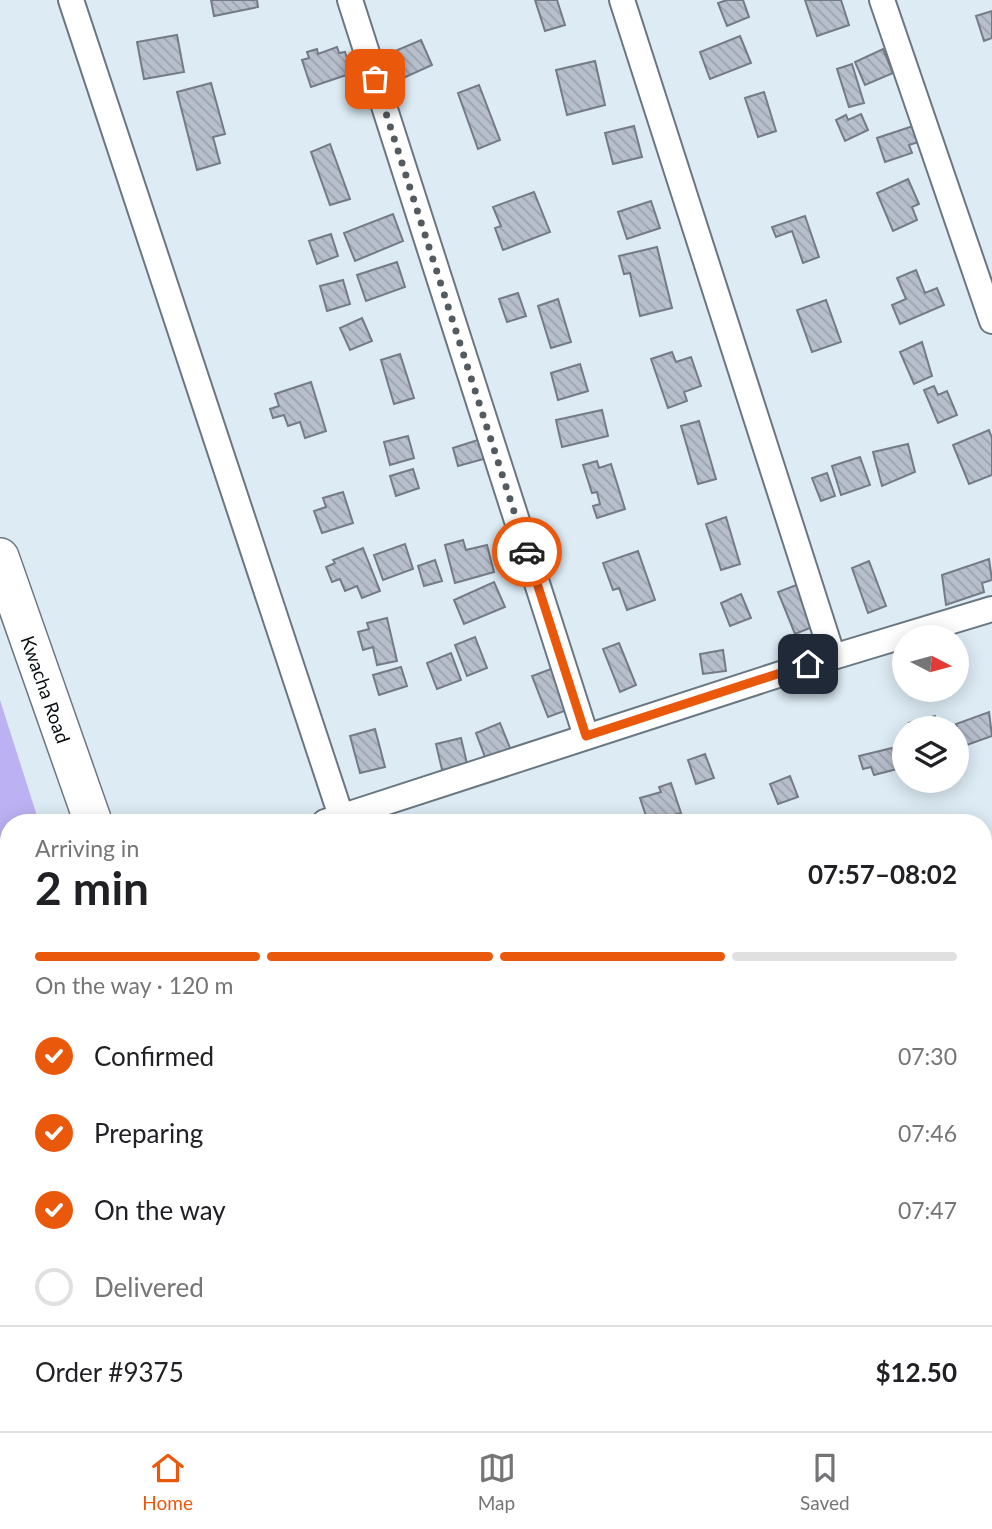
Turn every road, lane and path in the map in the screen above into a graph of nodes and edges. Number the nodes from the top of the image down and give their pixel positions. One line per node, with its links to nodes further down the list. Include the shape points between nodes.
1 (71, 0): 11 (street)
2 (350, 0): 9 (street)
3 (622, 0): 8 (street)
4 (882, 0): 5 (street)
5 (992, 321)
6 (0, 557): 10 (main road, Kwacha Road)
7 (992, 609): 8 (street)
8 (833, 656): 9 (street)
9 (586, 736): 12 (street)
10 (90, 814)
11 (335, 814)
12 (358, 814)

